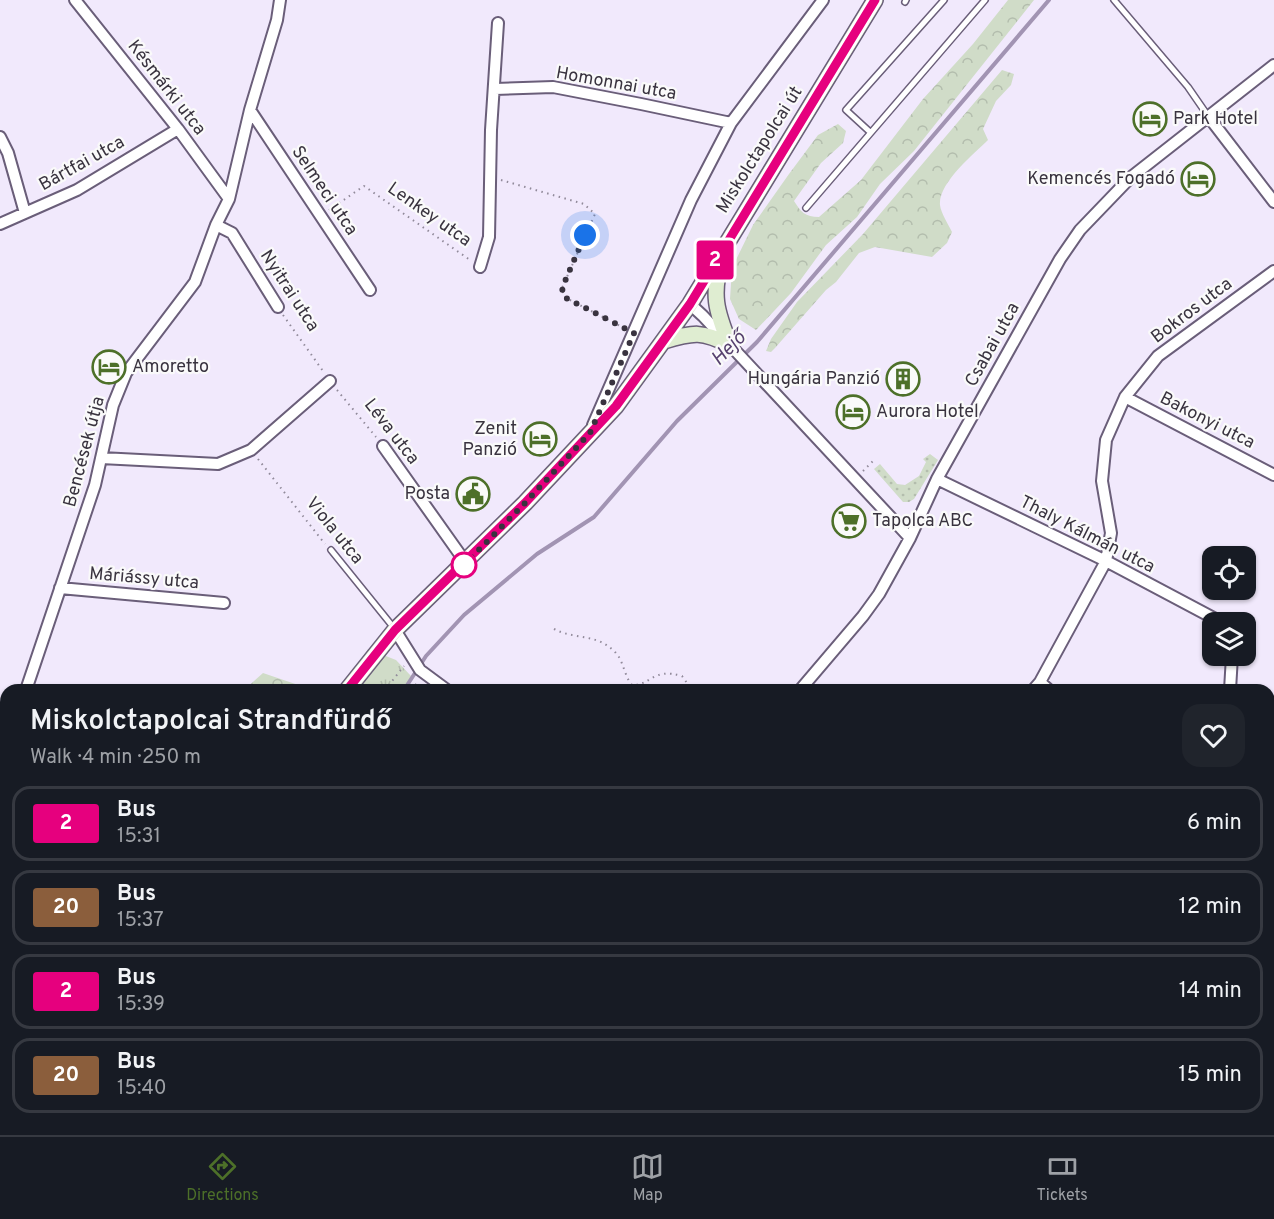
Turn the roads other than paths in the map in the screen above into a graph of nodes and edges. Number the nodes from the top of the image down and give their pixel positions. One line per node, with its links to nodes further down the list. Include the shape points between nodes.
1 (75, 0): 14 (street, Késmárki utca)
2 (280, 0): 11 (street, Bencések útja)
3 (823, 0): 13 (street, Miskolctapolcai út)
4 (875, 0): 23 (street, Miskolctapolcai út)
5 (944, 0): 15 (lane, via 846,110)
6 (985, 0): 15 (lane)
7 (1114, 0): 12 (lane)
8 (498, 23): 10 (street)
9 (1274, 65): 12 (street, Csabai utca)
10 (495, 90): 13 (street, Homonnai utca, via 553,87); 24 (street, via 489,237)
11 (250, 110): 17 (street, Bencések útja); 26 (street, Selmeci utca)
12 (1208, 116): 18 (street); 37 (street, Csabai utca, via 1130,178 1080,230)
13 (731, 123): 33 (street, Miskolctapolcai út, via 691,200)
14 (178, 129): 17 (street, Késmárki utca); 20 (street, Bártfai utca, via 77,190)
15 (870, 132): 19 (lane)
16 (0, 137): 20 (street)
17 (229, 199): 22 (street, Bencések útja)
18 (1274, 202)
19 (806, 208)
20 (24, 213): 21 (street, Bártfai utca)
21 (0, 224)
22 (216, 225): 28 (street, Nyitrai utca, via 232,233); 35 (street, Bencések útja, via 195,282 126,373 113,405)
23 (730, 235): 27 (street, Miskolctapolcai út); 30 (street, via 715,291 719,319)
24 (480, 267)
25 (1274, 271): 32 (street, Bokros utca, via 1158,356)
26 (370, 290)
27 (690, 304): 29 (street, Miskolctapolcai út); 30 (street)
28 (278, 307)
29 (664, 341): 30 (street, via 688,334 710,335); 33 (street, Miskolctapolcai út, via 616,406)
30 (730, 345): 38 (street)
31 (330, 381): 35 (street, via 251,450 218,464)
32 (1125, 397): 36 (street, Bakonyi utca); 40 (street, Bokros utca, via 1106,440 1101,481 1111,533)
33 (590, 433): 41 (street, Miskolctapolcai út)
34 (383, 446): 41 (street, Léva utca)
35 (101, 458): 42 (street, Bencések útja, via 96,485)
36 (1274, 475)
37 (937, 479): 38 (street, Csabai utca); 40 (street, Thaly Kálmán utca)
38 (910, 538): 50 (street, Csabai utca, via 879,594)
39 (331, 550): 45 (lane, Viola utca)
40 (1106, 561): 44 (street, Thaly Kálmán utca); 51 (street, Bokros utca)
41 (466, 563): 45 (street, Miskolctapolcai út)
42 (60, 588): 43 (street, Máriássy utca); 47 (street, Bencések útja)
43 (224, 603)
44 (1202, 612)
45 (395, 630): 48 (street, Miskolctapolcai út); 49 (street, via 424,673)
46 (1231, 666): 52 (street)
47 (28, 684)
48 (352, 684)
49 (439, 684)
50 (805, 684)
51 (1038, 684)
52 (1230, 684)

